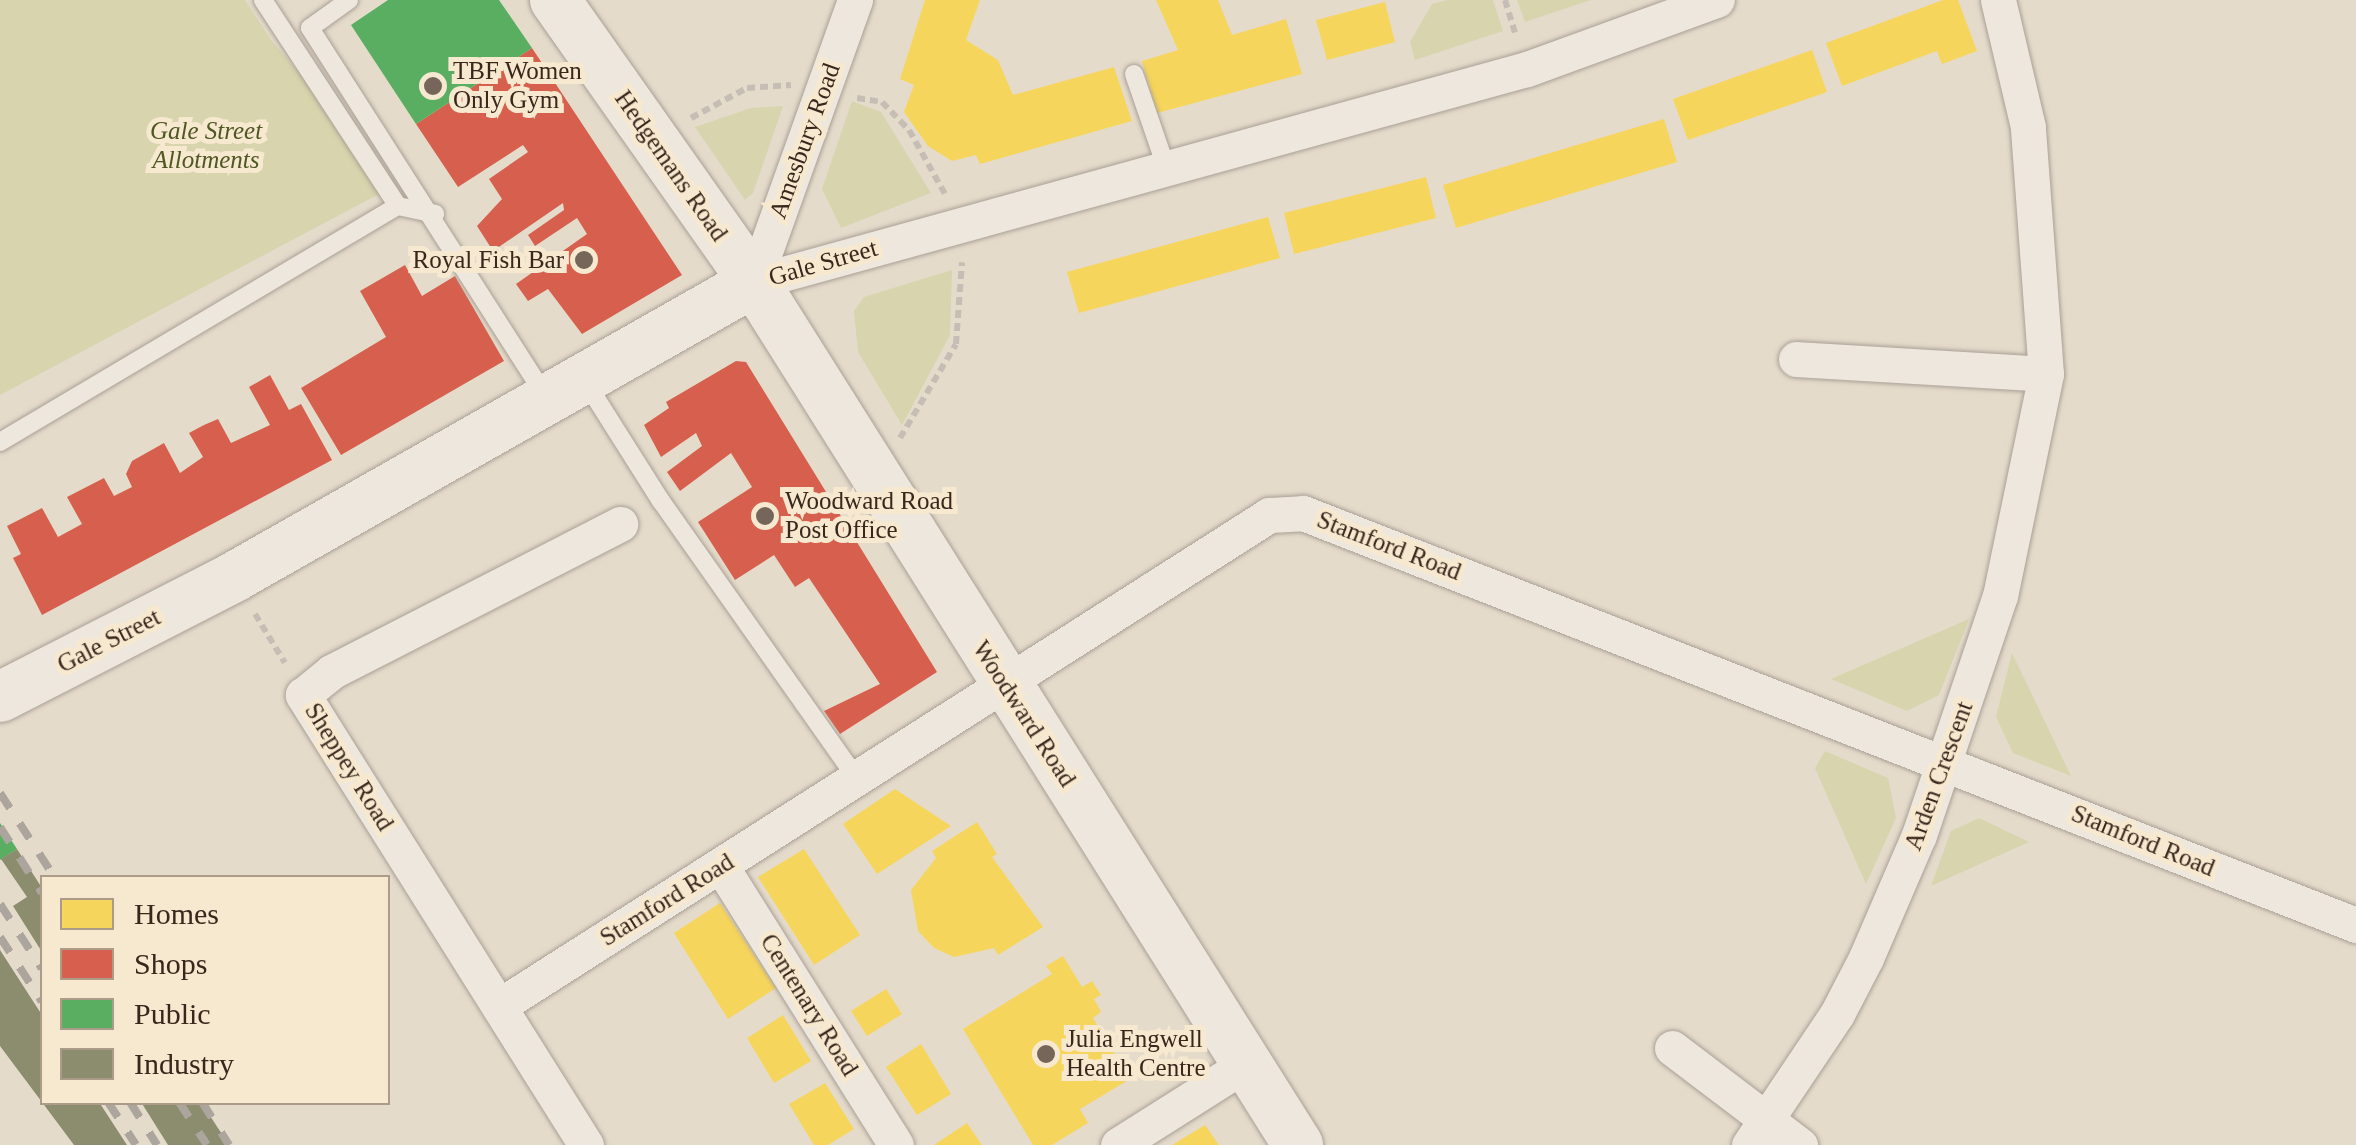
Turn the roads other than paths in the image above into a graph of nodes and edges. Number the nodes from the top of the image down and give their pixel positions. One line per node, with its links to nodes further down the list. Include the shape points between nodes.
1 (263, 0): 9 (lane)
2 (349, 0): 10 (lane, via 310,28)
3 (555, 0): 11 (street, Hedgemans Road)
4 (855, 0): 11 (street, Amesbury Road)
5 (1717, 0): 8 (street, Gale Street, via 1527,69)
6 (1998, 0): 13 (street, Arden Crescent, via 2028,127)
7 (1134, 74): 8 (lane)
8 (1166, 167): 11 (street, Gale Street)
9 (398, 206): 10 (lane); 15 (lane)
10 (434, 214): 14 (lane)
11 (754, 282): 14 (street, Gale Street); 17 (street, Woodward Road)
12 (1796, 360): 13 (street)
13 (2046, 374): 19 (street, Arden Crescent, via 2000,596)
14 (567, 390): 18 (street, Gale Street, via 234,577); 20 (lane, via 660,501)
15 (0, 442)
16 (620, 524): 23 (street, Sheppey Road, via 331,672 304,695)
17 (1006, 686): 19 (street, Stamford Road, via 1268,516 1303,513); 20 (street, Stamford Road); 25 (street, Woodward Road)
18 (13, 690)
19 (1943, 762): 22 (street, Stamford Road); 26 (street, Arden Crescent, via 1866,958)
20 (858, 780): 21 (street, Stamford Road)
21 (721, 866): 23 (street, Stamford Road); 28 (street, Centenary Road)
22 (2356, 925)
23 (499, 1006): 27 (street, Sheppey Road)
24 (1672, 1048): 26 (street)
25 (1246, 1064): 29 (street); 30 (street, Woodward Road)
26 (1758, 1134): 31 (street)
27 (586, 1145)
28 (896, 1145)
29 (1118, 1145)
30 (1298, 1145)
31 (1800, 1145)

